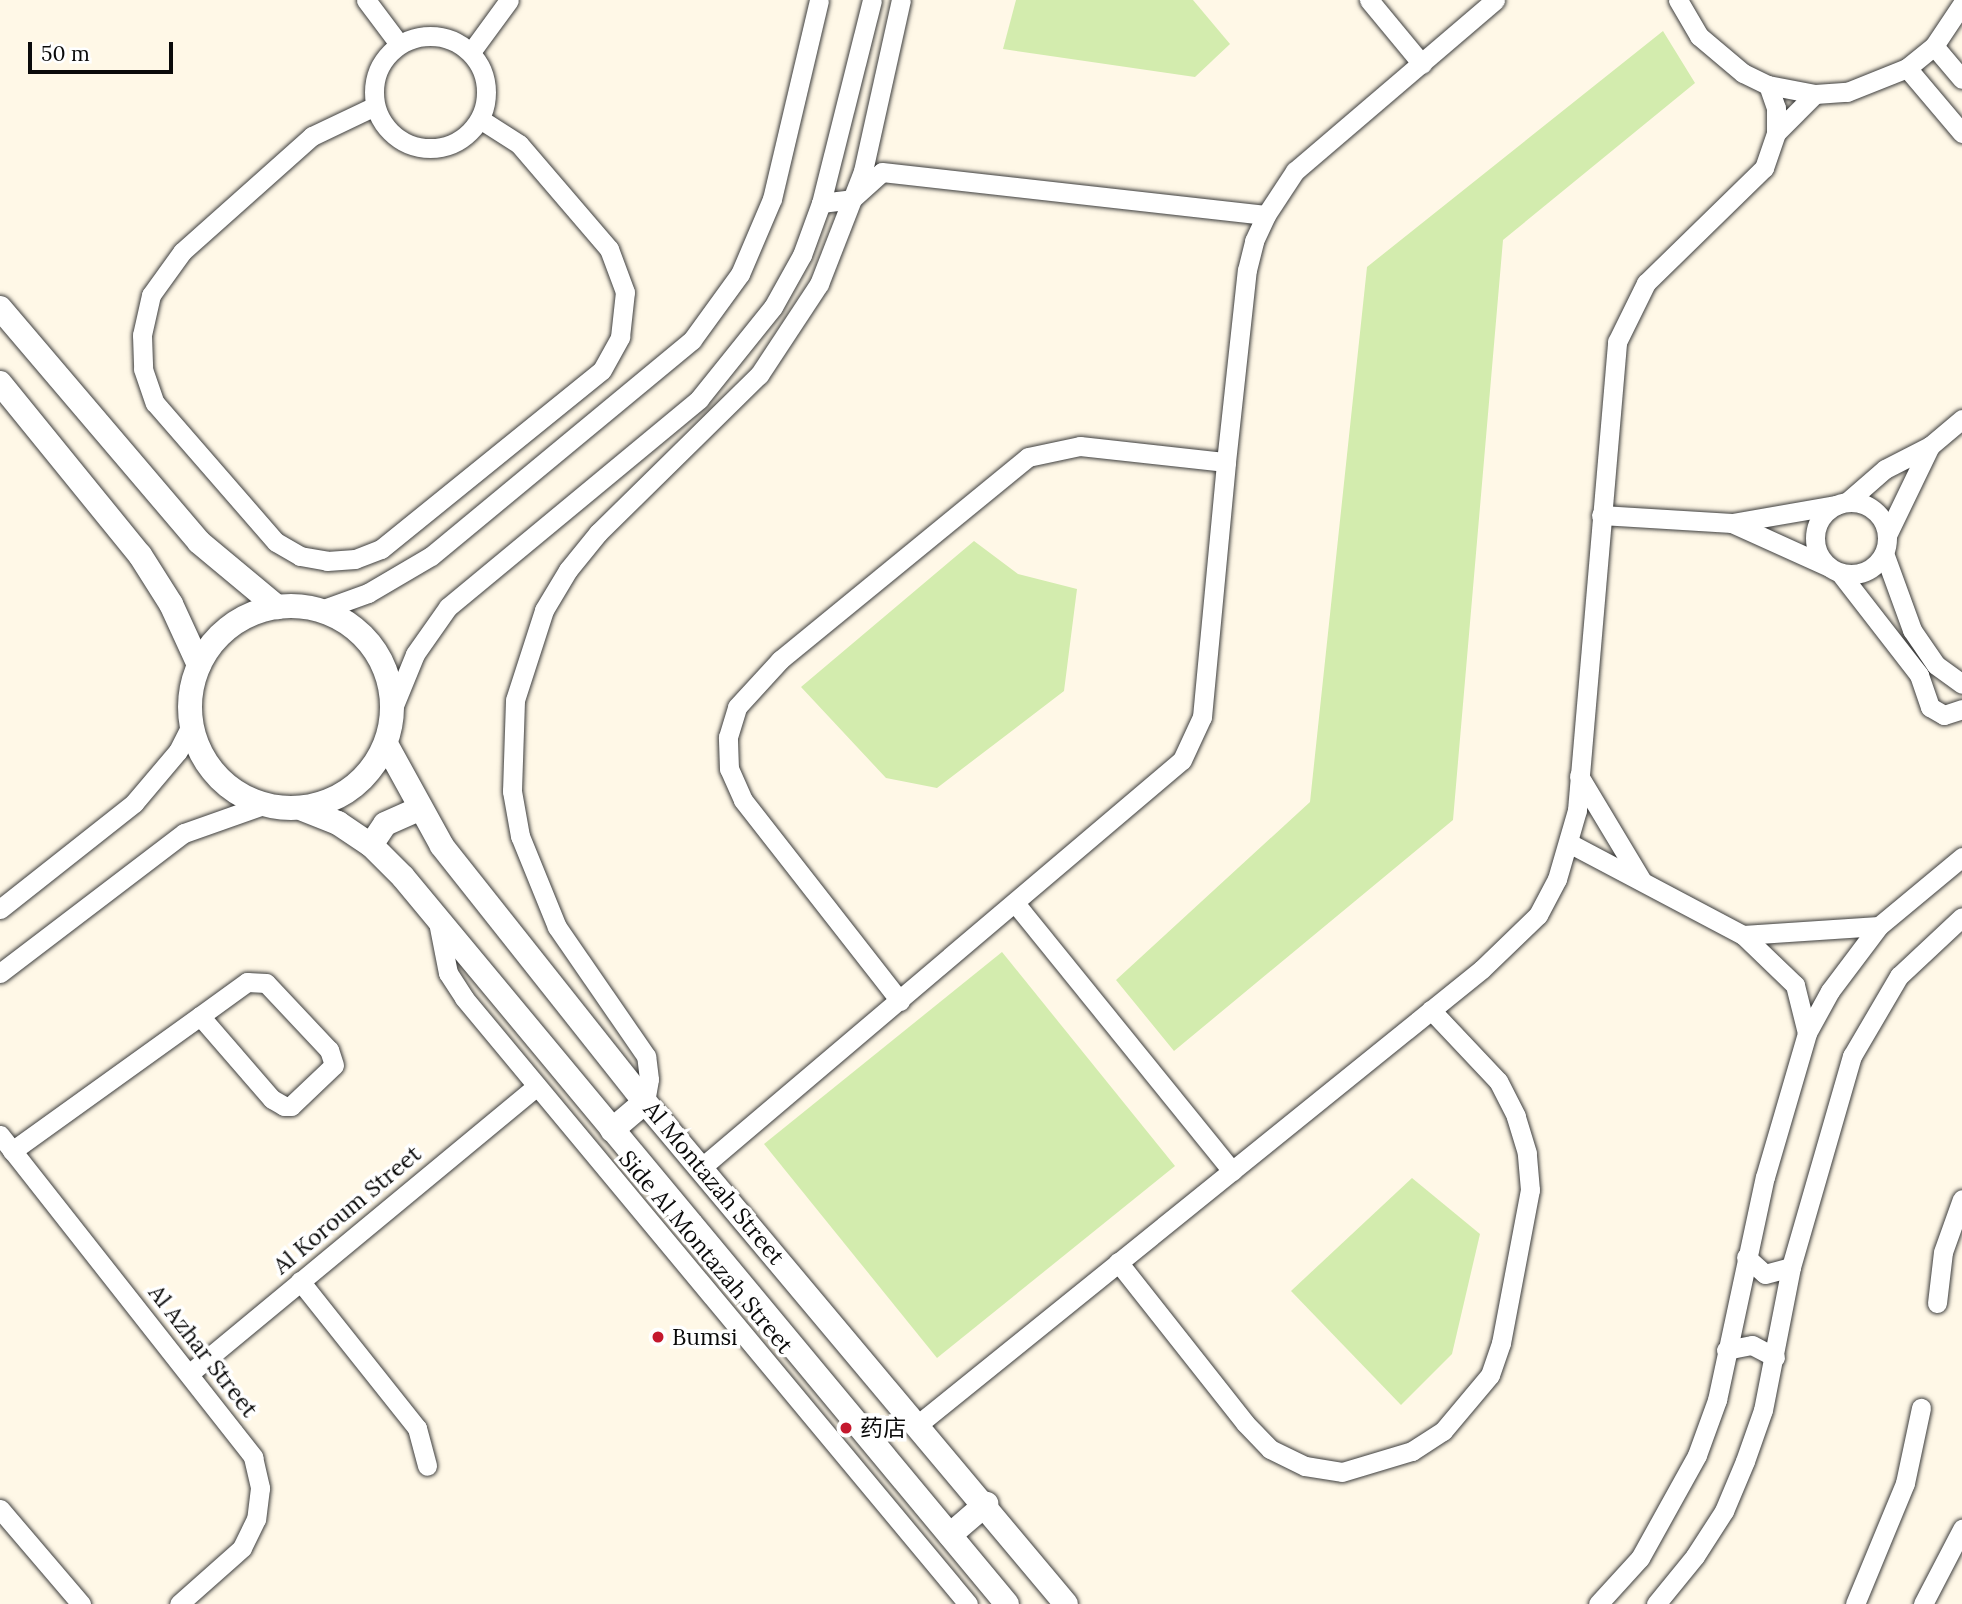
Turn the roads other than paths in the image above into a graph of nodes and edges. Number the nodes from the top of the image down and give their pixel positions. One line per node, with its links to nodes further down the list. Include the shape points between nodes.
1 (366, 0): 10 (street)
2 (509, 0): 12 (street)
3 (819, 0): 42 (street, via 772,199 740,274 692,340 431,556 368,593)
4 (872, 0): 20 (street)
5 (901, 0): 23 (street)
6 (1369, 0): 13 (street)
7 (1495, 0): 13 (street)
8 (1678, 0): 16 (street, via 1699,36 1719,57)
9 (1962, 4): 11 (street)
10 (399, 44): 12 (street, via 437,36); 18 (street, via 377,71)
11 (1934, 46): 14 (street); 15 (street)
12 (471, 52): 19 (street, via 485,77 486,99)
13 (1422, 64): 27 (street, via 1314,153)
14 (1907, 68): 17 (street, via 1857,89); 22 (street)
15 (1962, 79)
16 (1768, 85): 17 (street); 21 (street, via 1776,108)
17 (1815, 94): 21 (street)
18 (375, 106): 19 (street, via 393,135 424,149 456,142); 19 (street, via 312,136 182,252 151,295 142,335 143,369 155,403 276,542 300,556 327,561 355,559 380,549 602,370 620,337 625,292 609,249 519,144)
19 (480, 119)
20 (840, 122): 23 (street, via 855,127); 26 (street)
21 (1776, 133): 36 (street, via 1764,168 1647,283 1629,311 1612,374)
22 (1962, 133)
23 (870, 144): 24 (street); 25 (street)
24 (882, 172): 25 (street); 27 (street)
25 (852, 199): 26 (street); 33 (street, via 836,246 791,331 759,375)
26 (821, 203): 31 (street, via 802,255 773,307 699,399)
27 (1266, 215): 34 (street, via 1247,270)
28 (0, 308): 41 (street, via 199,542)
29 (0, 383): 44 (street, via 140,555 171,604)
30 (1962, 419): 32 (street)
31 (655, 438): 33 (street); 47 (street, via 448,607 415,654)
32 (1930, 446): 35 (street, via 1885,469); 38 (street)
33 (673, 459): 71 (street, via 598,533 544,611 526,654 510,746 512,791 534,880 557,927 641,1045 649,1079)
34 (1226, 462): 59 (street, via 1205,693 1195,740 1165,777); 66 (street, via 1080,446 1028,457 780,660 737,707 729,737 729,769 743,800)
35 (1842, 503): 37 (street); 38 (street, via 1869,506); 40 (street, via 1818,522 1815,534 1821,558)
36 (1601, 515): 37 (street); 51 (street)
37 (1732, 523): 40 (street)
38 (1888, 533): 39 (street)
39 (1884, 553): 40 (street, via 1866,572); 43 (street, via 1903,613)
40 (1834, 570): 45 (street)
41 (276, 607): 42 (street); 44 (street, via 230,626)
42 (321, 610): 47 (street, via 365,637 390,682)
43 (1936, 664): 45 (street); 46 (street)
44 (199, 665): 49 (street, via 190,695)
45 (1919, 676): 48 (street, via 1934,710 1951,715)
46 (1962, 684)
47 (393, 708): 50 (street)
48 (1962, 709)
49 (191, 725): 52 (street, via 197,747 216,775 242,797); 60 (street, via 178,751 134,803)
50 (386, 744): 53 (street, via 367,775 338,797); 54 (street, Al Montazah Street)
51 (1579, 776): 55 (street); 58 (street)
52 (263, 805): 53 (street); 65 (street, via 184,833)
53 (303, 808): 56 (street, Al Montazah Street)
54 (419, 809): 56 (street, via 385,824); 71 (street, Al Montazah Street, via 442,846)
55 (1569, 843): 58 (street); 67 (street, via 1538,915 1511,944)
56 (371, 845): 61 (street, Al Montazah Street)
57 (1962, 858): 63 (street)
58 (1642, 882): 64 (street)
59 (1015, 904): 66 (street); 75 (street)
60 (0, 909)
61 (436, 917): 70 (street, Side Al Montazah Street, via 448,973); 72 (street, Al Montazah Street)
62 (1962, 917): 79 (street, via 1899,976 1865,1027 1842,1085)
63 (1879, 926): 64 (street); 69 (street, via 1830,990)
64 (1743, 935): 69 (street, via 1795,985)
65 (0, 973)
66 (900, 1001): 74 (street)
67 (1431, 1010): 75 (street); 78 (street, via 1498,1081 1523,1140 1530,1190 1502,1343 1490,1375 1443,1431 1412,1451 1342,1472 1305,1466 1270,1449)
68 (200, 1016): 68 (street, via 278,1104 291,1106 334,1065 329,1050 266,984 247,982); 73 (street)
69 (1807, 1033): 77 (street, via 1789,1082)
70 (537, 1086): 80 (street, Al Koroum Street); 94 (street, Side Al Montazah Street)
71 (645, 1102): 72 (street); 74 (street, Al Montazah Street)
72 (612, 1130): 91 (street, Al Montazah Street)
73 (6, 1143): 84 (street, Al Azhar Street)
74 (702, 1167): 86 (street, Al Montazah Street)
75 (1232, 1171): 78 (street)
76 (1962, 1199): 81 (street, via 1943,1252)
77 (1745, 1257): 79 (street, via 1765,1274); 82 (street)
78 (1118, 1262): 86 (street)
79 (1791, 1267): 83 (street)
80 (300, 1281): 84 (street, Al Koroum Street); 87 (street, via 417,1428)
81 (1937, 1303)
82 (1726, 1350): 83 (street, via 1752,1345); 97 (street, via 1717,1400 1671,1508 1640,1558)
83 (1775, 1357): 98 (street, via 1763,1410 1724,1511)
84 (190, 1373): 93 (street, Al Azhar Street, via 253,1457 260,1488 256,1520 242,1548)
85 (1921, 1408): 99 (street, via 1905,1483)
86 (916, 1426): 88 (street, Al Montazah Street)
87 (427, 1466)
88 (986, 1504): 91 (street); 96 (street, Al Montazah Street)
89 (0, 1509): 92 (street)
90 (1962, 1529): 100 (street)
91 (950, 1535): 95 (street, Al Montazah Street)
92 (81, 1604)
93 (178, 1604)
94 (968, 1604)
95 (1007, 1604)
96 (1066, 1604)
97 (1598, 1604)
98 (1656, 1604)
99 (1856, 1604)
100 (1923, 1604)

